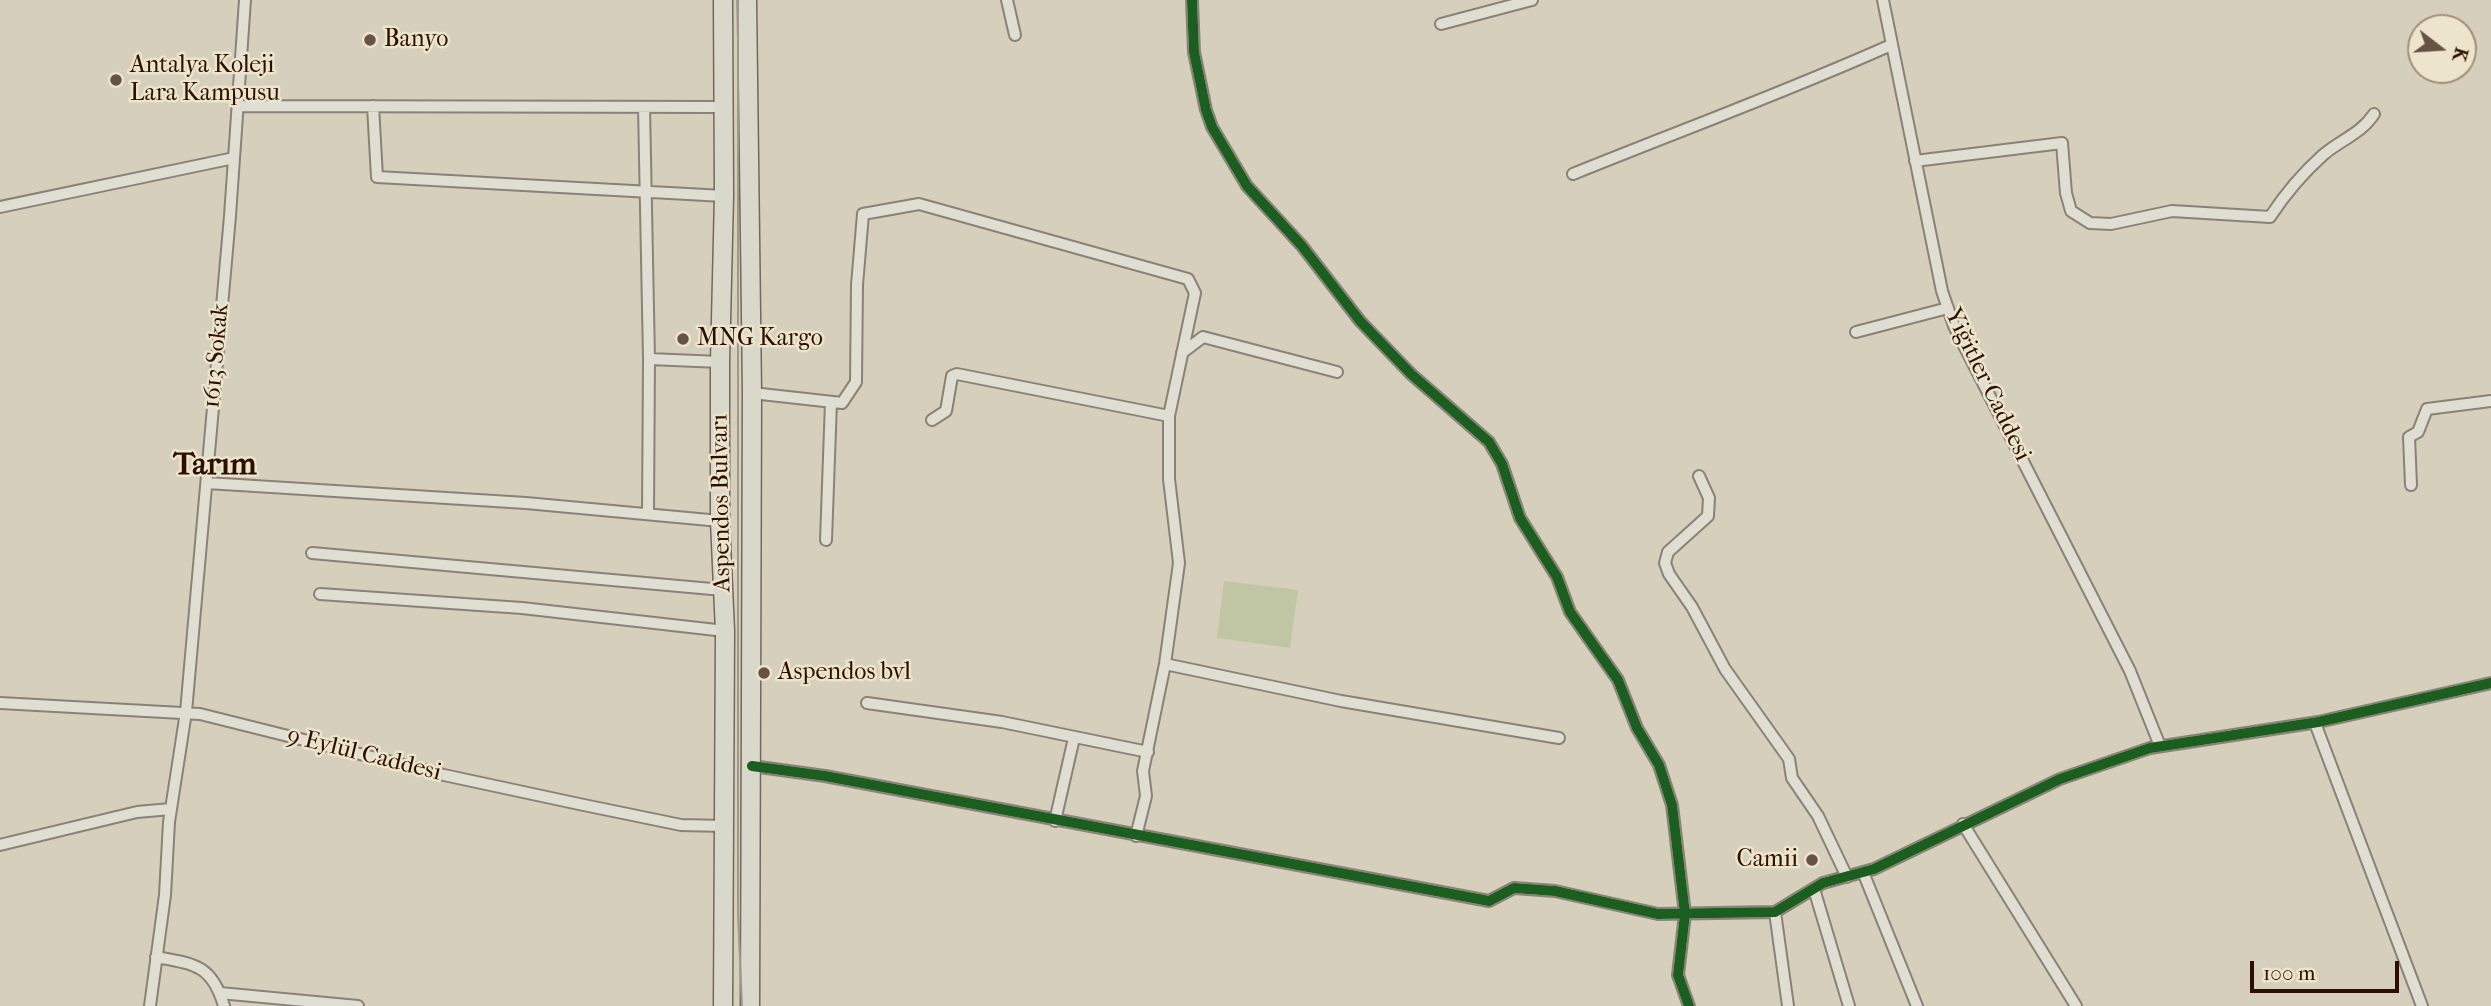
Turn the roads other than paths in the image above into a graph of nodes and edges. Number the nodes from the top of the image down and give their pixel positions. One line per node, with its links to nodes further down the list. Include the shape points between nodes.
1 (245, 0): 11 (street, 1613 Sokak)
2 (723, 0): 14 (main road, Aspendos Bulvarı)
3 (747, 0): 28 (main road, Aspendos Bulvarı)
4 (1007, 0): 9 (street)
5 (1192, 0): 64 (street, via 1194,52 1206,110 1247,186 1360,321 1497,454 1520,518 1553,570 1570,612 1618,680 1637,728 1659,765 1672,805)
6 (1532, 0): 8 (street)
7 (1883, 0): 10 (street, Yiğitler Caddesi)
8 (1441, 24)
9 (1015, 36)
10 (1891, 45): 17 (street, Yiğitler Caddesi); 18 (street)
11 (237, 106): 12 (street); 16 (street, 1613 Sokak)
12 (373, 106): 13 (street); 19 (street, via 377,177)
13 (644, 107): 14 (street); 19 (street)
14 (724, 107): 20 (main road, Aspendos Bulvarı)
15 (2374, 114): 17 (street, via 2366,127 2325,153 2285,194 2270,217 2172,211 2111,224 2090,223 2071,211 2062,143)
16 (233, 158): 21 (street); 34 (street, 1613 Sokak)
17 (1916, 161): 22 (street, Yiğitler Caddesi)
18 (1573, 174)
19 (644, 192): 20 (street); 25 (street)
20 (724, 196): 26 (main road, Aspendos Bulvarı)
21 (0, 207)
22 (1948, 308): 23 (street); 51 (street, Yiğitler Caddesi, via 2130,671)
23 (1856, 332)
24 (1182, 353): 27 (street, via 1203,337); 30 (street, via 1195,293 1188,279 919,204 863,214 856,382 842,403); 31 (street)
25 (649, 359): 26 (street); 36 (street)
26 (720, 362): 37 (main road, Aspendos Bulvarı)
27 (1337, 372)
28 (752, 393): 30 (street); 53 (main road, Aspendos Bulvarı)
29 (2491, 401): 35 (street, via 2427,409 2418,432 2409,437)
30 (831, 402): 38 (street)
31 (1169, 416): 32 (street, via 957,374 952,376 946,411); 43 (street, via 1169,478 1179,563)
32 (932, 419)
33 (1699, 476): 61 (street, via 1709,498 1708,516 1668,552 1669,575 1725,669 1789,759 1792,778 1818,816)
34 (207, 484): 36 (street, via 304,487); 47 (street, 1613 Sokak)
35 (2411, 485)
36 (648, 514): 37 (street)
37 (720, 521): 40 (main road, Aspendos Bulvarı)
38 (826, 540)
39 (312, 552): 40 (street)
40 (723, 590): 42 (main road, Aspendos Bulvarı)
41 (320, 594): 42 (street, via 522,608)
42 (724, 631): 57 (main road, Aspendos Bulvarı)
43 (1165, 664): 50 (street, via 1341,701); 52 (street)
44 (2491, 683): 48 (street)
45 (0, 703): 47 (street, 9 Eylül Caddesi)
46 (867, 703): 49 (street, via 1002,722)
47 (186, 712): 54 (street, 1613 Sokak); 57 (street, 9 Eylül Caddesi, via 565,801 681,825)
48 (2315, 723): 51 (street); 77 (street)
49 (1074, 738): 52 (street); 55 (street)
50 (1559, 738)
51 (2160, 746): 56 (street, via 2060,779)
52 (1148, 752): 58 (street, via 1143,771 1146,796)
53 (752, 766): 55 (street); 71 (main road, Aspendos Bulvarı)
54 (171, 809): 59 (street, via 137,812); 65 (street, 1613 Sokak)
55 (1055, 821): 58 (street)
56 (1963, 824): 60 (street); 76 (street)
57 (725, 826): 70 (main road, Aspendos Bulvarı)
58 (1136, 836): 64 (street, via 1489,901 1514,888 1555,891 1658,914)
59 (0, 845)
60 (1863, 872): 61 (street); 75 (street)
61 (1847, 877): 62 (street)
62 (1814, 889): 63 (street); 74 (street)
63 (1775, 912): 64 (street); 73 (street)
64 (1685, 914): 72 (street, via 1678,975)
65 (156, 957): 66 (street, via 207,971); 67 (street, 1613 Sokak)
66 (220, 993): 68 (street); 69 (street)
67 (150, 1006)
68 (224, 1006)
69 (358, 1006)
70 (723, 1006)
71 (750, 1006)
72 (1689, 1006)
73 (1788, 1006)
74 (1849, 1006)
75 (1917, 1006)
76 (2076, 1006)
77 (2422, 1006)

